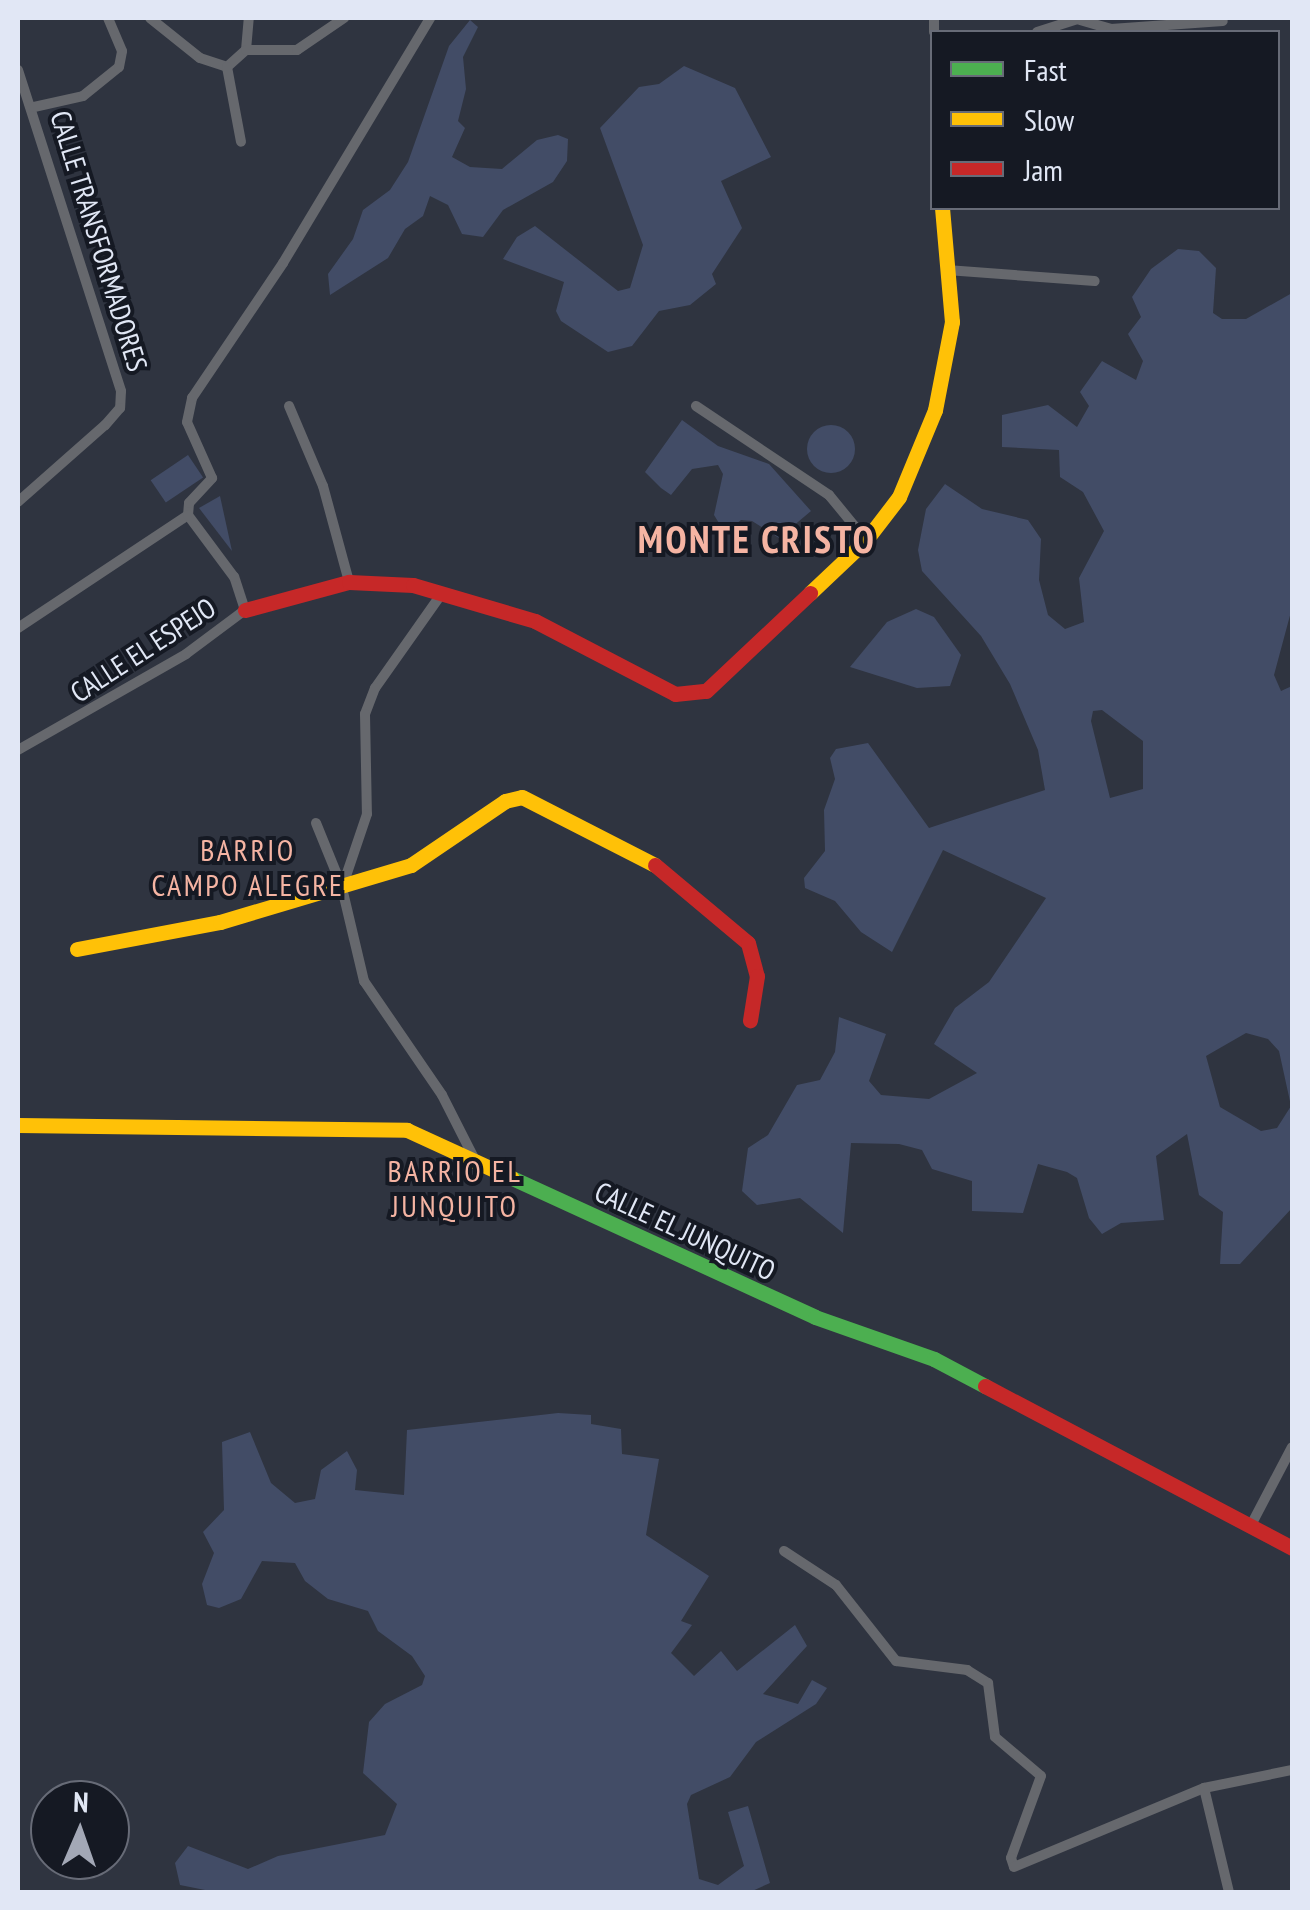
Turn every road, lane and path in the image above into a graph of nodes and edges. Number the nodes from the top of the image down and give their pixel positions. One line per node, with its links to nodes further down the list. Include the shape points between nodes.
1 (108, 18): 13 (street, via 122,50 119,67 83,96)
2 (150, 18): 11 (street, via 200,58)
3 (248, 18): 10 (street)
4 (344, 18): 10 (street, via 297,50)
5 (430, 18): 21 (street, via 283,264 192,398 188,422 212,478 189,503)
6 (1081, 19): 8 (street, via 1111,29); 9 (street)
7 (1223, 20): 8 (street)
8 (1196, 28)
9 (1044, 30)
10 (246, 50): 11 (street)
11 (227, 67): 14 (street)
12 (19, 78): 13 (street, CALLE TRANSFORMADORES)
13 (34, 108): 20 (street, CALLE TRANSFORMADORES, via 121,390 120,408 106,426)
14 (241, 142)
15 (942, 210): 16 (street)
16 (946, 270): 17 (street); 22 (street, via 952,322 935,410 899,497)
17 (1095, 281)
18 (289, 406): 23 (street, via 323,486)
19 (696, 406): 22 (street, via 829,495)
20 (18, 502)
21 (188, 515): 25 (street, CALLE EL ESPEJO, via 219,553); 26 (street)
22 (866, 540): 24 (street, via 724,676 691,695 674,694 536,622)
23 (349, 582): 24 (street, via 413,586); 25 (street)
24 (440, 596): 29 (street, via 375,688 365,714 367,814)
25 (245, 610): 27 (street, CALLE EL ESPEJO, via 186,654)
26 (18, 628)
27 (18, 750)
28 (316, 823): 29 (street)
29 (342, 888): 30 (street, via 220,922); 31 (street, via 433,855 505,801 528,800 652,863 721,914 748,943 753,959); 33 (street, via 364,981 442,1095)
30 (77, 949)
31 (750, 1020)
32 (18, 1125): 33 (street, CALLE EL JUNQUITO, via 274,1130 357,1124 406,1130)
33 (474, 1158): 35 (street, CALLE EL JUNQUITO, via 814,1318 934,1359)
34 (1292, 1447): 35 (street)
35 (1250, 1527): 36 (street, CALLE EL JUNQUITO)
36 (1292, 1548)
37 (784, 1551): 39 (street, via 836,1585 896,1661 968,1670 988,1683 995,1737 1041,1776 1010,1858 1014,1866)
38 (1292, 1770): 39 (street)
39 (1204, 1788): 40 (street)
40 (1230, 1892)

